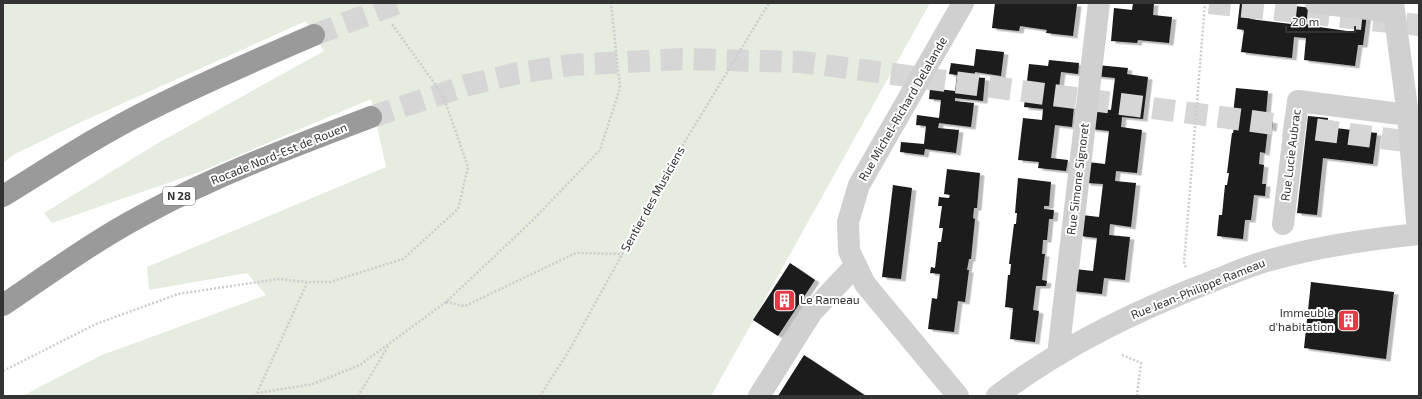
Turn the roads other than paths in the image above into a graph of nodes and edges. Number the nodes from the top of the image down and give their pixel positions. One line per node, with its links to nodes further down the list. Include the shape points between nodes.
1 (963, 3): 11 (street, Rue Michel-Richard Delalande, via 859,185 848,222 849,251)
2 (1099, 3): 13 (street, Rue Simone Signoret)
3 (1316, 3): 4 (street)
4 (1393, 8): 6 (street)
5 (314, 35): 8 (highway, via 146,111 73,152)
6 (1408, 115): 9 (street, Rue Lucie Aubrac, via 1298,101); 10 (street)
7 (371, 117): 12 (highway, Rocade Nord-Est de Rouen / N 28, via 207,183 142,215 74,256)
8 (3, 196)
9 (1283, 224)
10 (1418, 234): 13 (street, Rue Jean-Philippe Rameau, via 1343,244 1266,261 1127,317)
11 (856, 265): 14 (street, via 812,312); 15 (street, Rue Michel-Richard Delalande, via 865,284)
12 (3, 305)
13 (1058, 355): 16 (street, Rue Jean-Philippe Rameau)
14 (759, 396)
15 (958, 396)
16 (997, 396)

